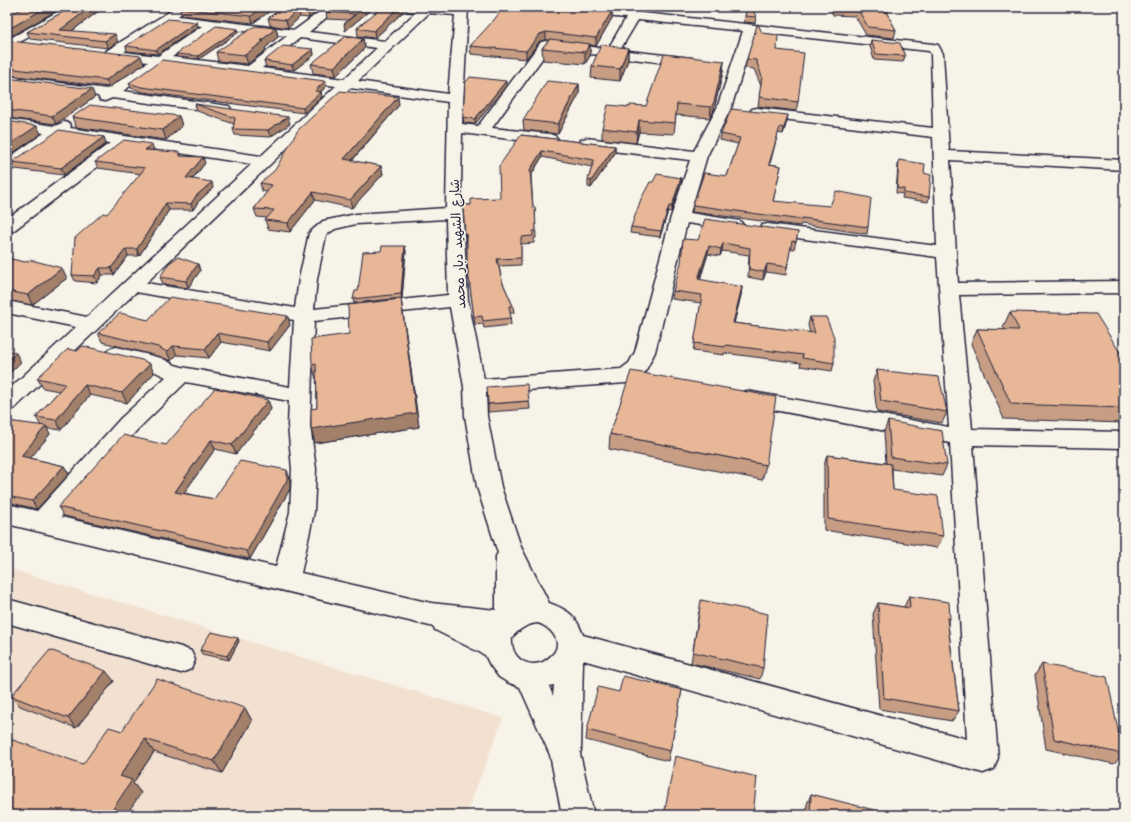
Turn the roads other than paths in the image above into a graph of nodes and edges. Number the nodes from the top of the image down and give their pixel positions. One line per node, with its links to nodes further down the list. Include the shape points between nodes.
1 (74, 7): 18 (street)
2 (183, 7): 9 (street)
3 (333, 7): 15 (street)
4 (406, 7): 6 (street)
5 (552, 7): 8 (street)
6 (426, 9): 7 (street); 20 (street)
7 (462, 10): 35 (street, شارع الشهيد دبار محمد)
8 (634, 16): 12 (street); 23 (street)
9 (166, 18): 11 (street); 24 (street)
10 (268, 20): 13 (street)
11 (213, 24): 13 (street); 26 (street)
12 (750, 28): 37 (street, via 730,67); 44 (street, via 933,48 937,54)
13 (255, 29): 15 (street); 16 (street)
14 (355, 31): 17 (street)
15 (298, 34): 17 (street); 30 (street)
16 (242, 38)
17 (344, 40): 20 (street); 21 (street)
18 (8, 43): 19 (street)
19 (34, 45)
20 (388, 45): 33 (street)
21 (332, 49)
22 (96, 52): 24 (street)
23 (612, 53): 28 (street); 43 (street, via 546,45)
24 (111, 54): 26 (street)
25 (216, 56): 27 (street)
26 (160, 60): 27 (street); 34 (street)
27 (203, 64): 30 (street)
28 (706, 64)
29 (309, 67): 31 (street)
30 (250, 70): 31 (street)
31 (297, 76): 33 (street)
32 (7, 80): 34 (street)
33 (347, 83): 35 (street); 48 (street, via 301,119)
34 (109, 94): 36 (street); 38 (street)
35 (454, 99): 41 (street, شارع الشهيد دبار محمد)
36 (96, 103)
37 (724, 108): 44 (street); 46 (street)
38 (240, 111)
39 (77, 117): 42 (street)
40 (7, 123): 42 (street)
41 (454, 128): 43 (street); 51 (street, شارع الشهيد دبار محمد)
42 (57, 131): 45 (street); 50 (street)
43 (482, 131): 46 (street)
44 (940, 133): 47 (street)
45 (123, 140): 48 (street); 53 (street)
46 (699, 156): 52 (street)
47 (941, 156): 49 (street); 54 (street)
48 (266, 161): 55 (street)
49 (1124, 164)
50 (7, 166)
51 (454, 213): 58 (street, شارع الشهيد دبار محمد); 60 (street, via 356,219 329,225 318,233 308,279)
52 (680, 218): 54 (street); 64 (street, via 645,352 638,367)
53 (7, 227)
54 (946, 253): 57 (street)
55 (132, 286): 60 (street); 61 (street)
56 (1124, 287): 57 (street)
57 (949, 289): 70 (street)
58 (458, 300): 60 (street); 66 (street, شارع الشهيد دبار محمد)
59 (7, 307): 61 (street)
60 (304, 316): 68 (street)
61 (91, 324): 62 (street)
62 (71, 343): 63 (street, via 154,363); 69 (street)
63 (182, 374): 68 (street); 73 (street, via 129,424)
64 (626, 376): 65 (street); 66 (street)
65 (649, 380)
66 (476, 387): 74 (street, شارع الشهيد دبار محمد, via 476,416 489,487)
67 (727, 395): 70 (street)
68 (300, 396): 75 (street, via 299,425 304,469 302,512)
69 (7, 403)
70 (961, 437): 71 (street); 79 (street, via 983,758)
71 (1124, 440)
72 (7, 514): 73 (street)
73 (42, 522): 75 (street)
74 (508, 547): 77 (street); 78 (street)
75 (286, 580): 78 (street)
76 (7, 611): 80 (street)
77 (539, 611): 78 (street, via 519,614); 79 (street, via 549,613 565,625 570,634)
78 (505, 630): 81 (street, via 500,658 507,667)
79 (570, 648): 81 (street, via 564,663 554,671); 82 (street)
80 (182, 660)
81 (530, 677): 82 (street)
82 (565, 755): 83 (street)
83 (578, 815)

